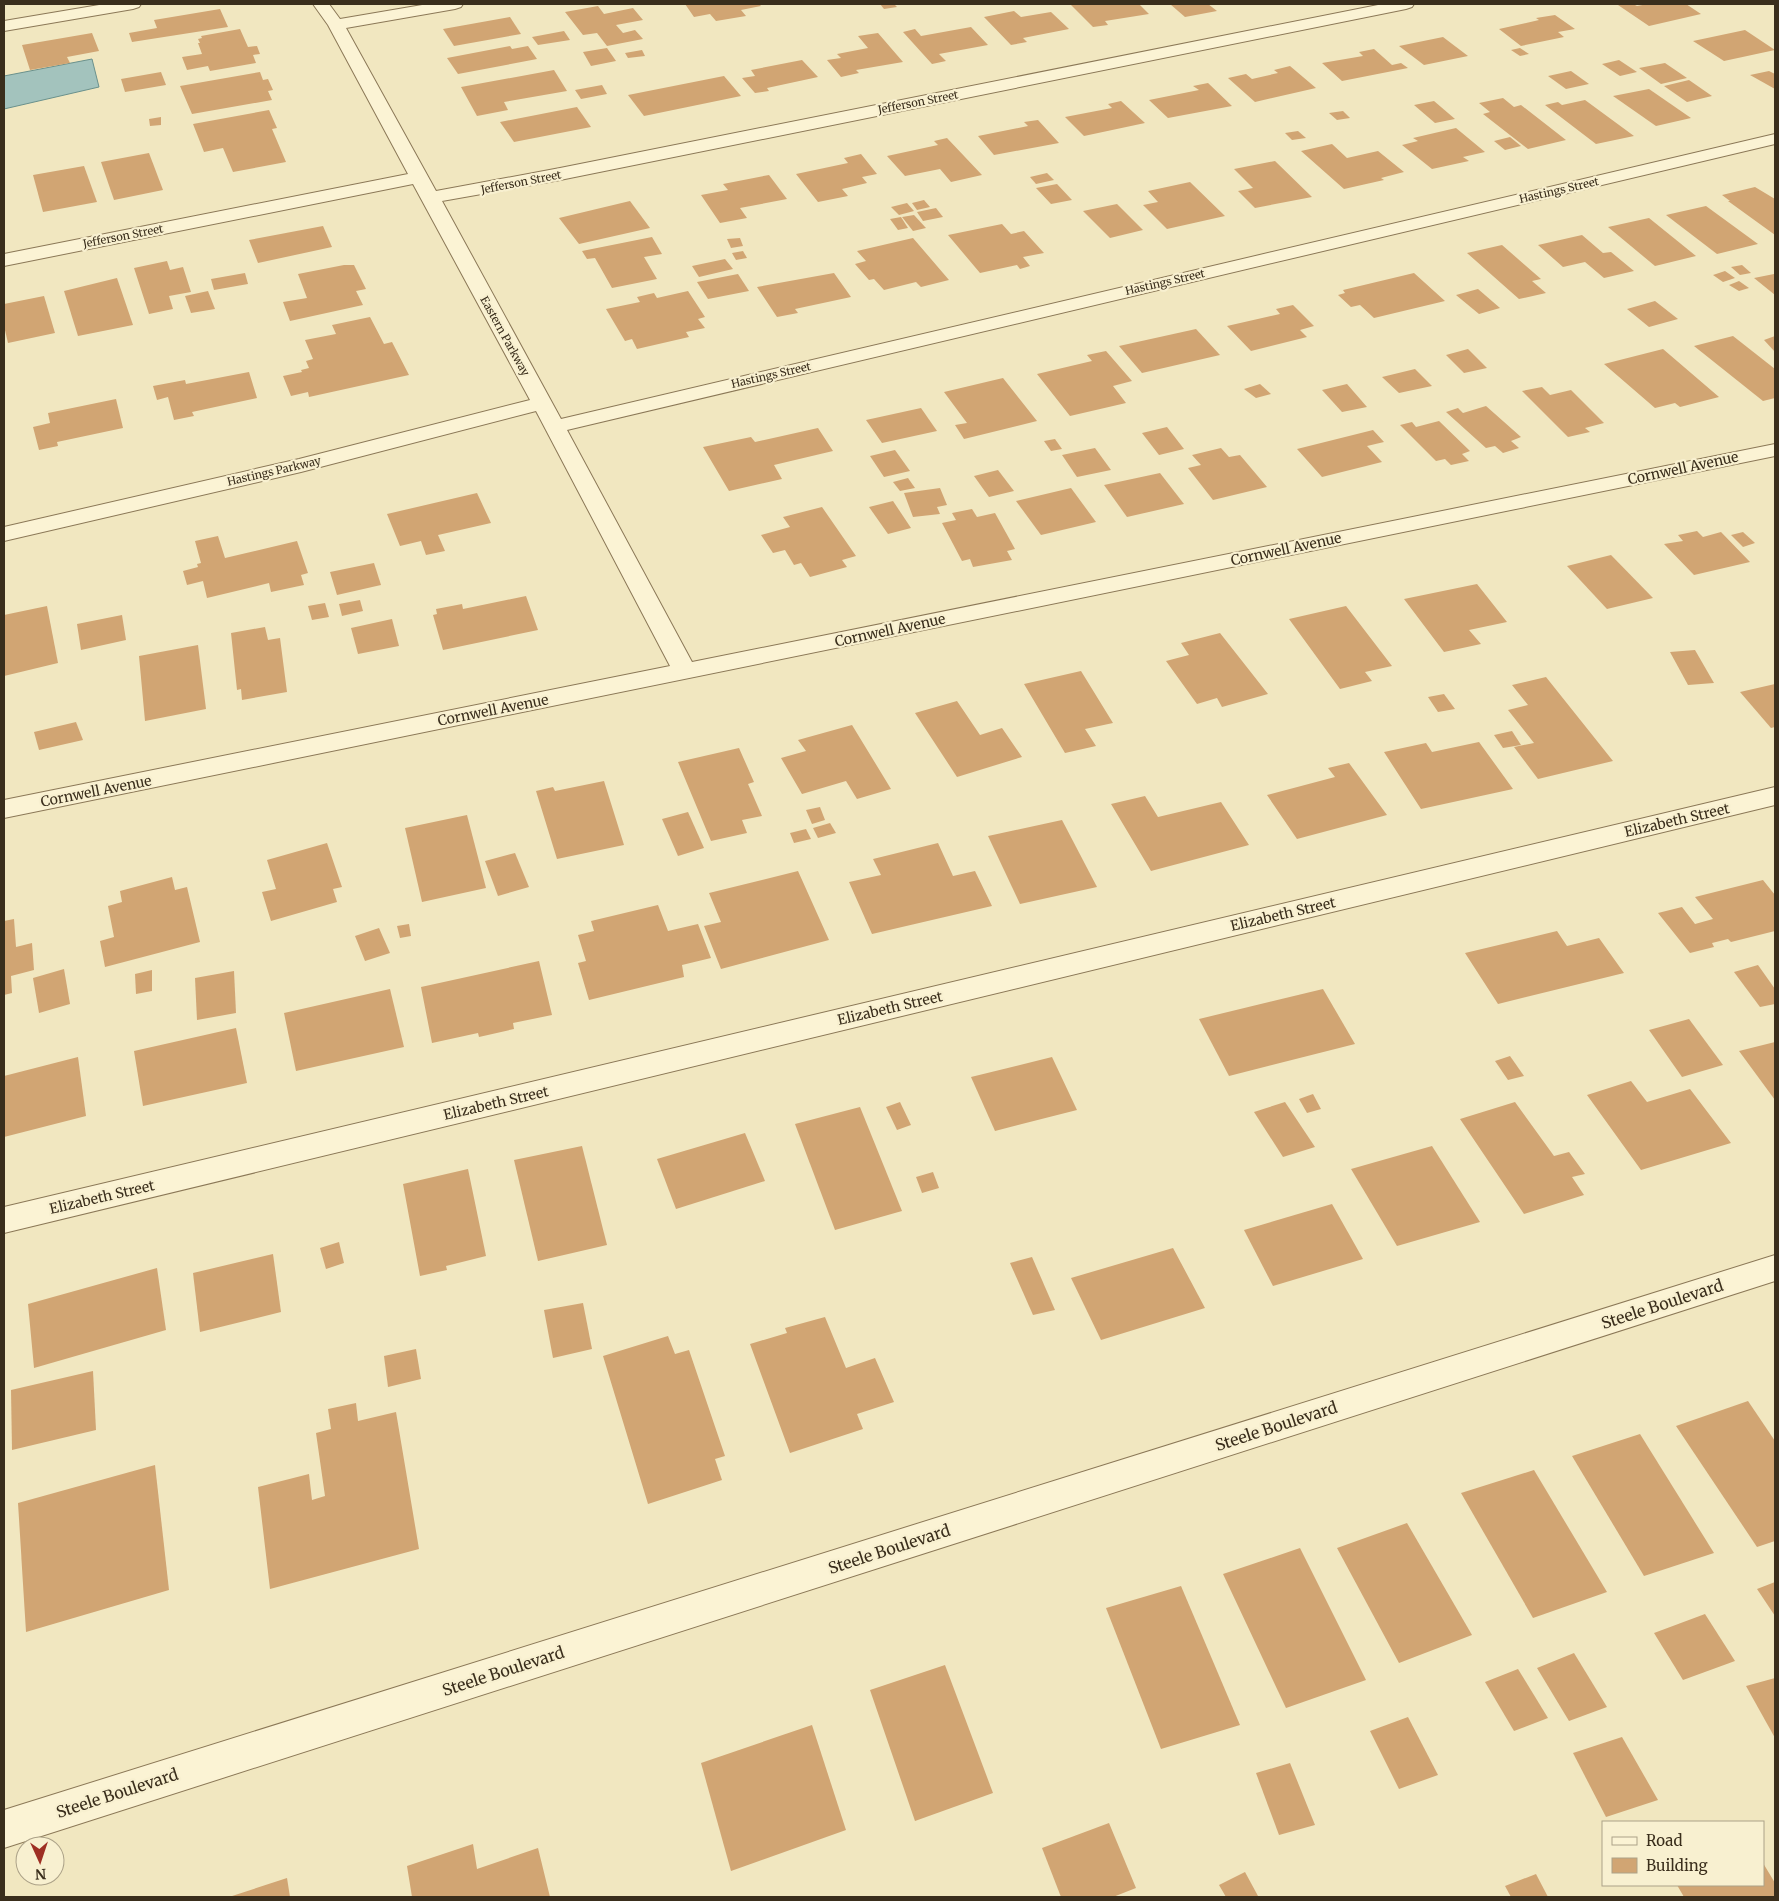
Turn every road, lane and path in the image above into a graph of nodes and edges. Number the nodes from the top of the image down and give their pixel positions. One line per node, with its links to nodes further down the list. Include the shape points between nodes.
1 (132, 4): 6 (street)
2 (321, 4): 5 (street, Eastern Parkway)
3 (455, 4): 5 (street)
4 (1406, 4): 9 (street, Jefferson Street)
5 (336, 25): 8 (street, Eastern Parkway)
6 (4, 26)
7 (1775, 139): 12 (street, Hastings Street)
8 (418, 177): 9 (street, Eastern Parkway); 10 (street, Jefferson Street)
9 (430, 198): 11 (street, Eastern Parkway)
10 (4, 260)
11 (542, 403): 12 (street, Eastern Parkway); 14 (street, Hastings Parkway, via 301,465)
12 (555, 427): 15 (street, Eastern Parkway)
13 (1775, 450): 15 (street, Cornwell Avenue)
14 (4, 534)
15 (685, 672): 17 (street, Cornwell Avenue)
16 (1775, 796): 18 (street, Elizabeth Street)
17 (4, 809)
18 (4, 1220)
19 (1775, 1268): 20 (street, Steele Boulevard)
20 (4, 1829)

